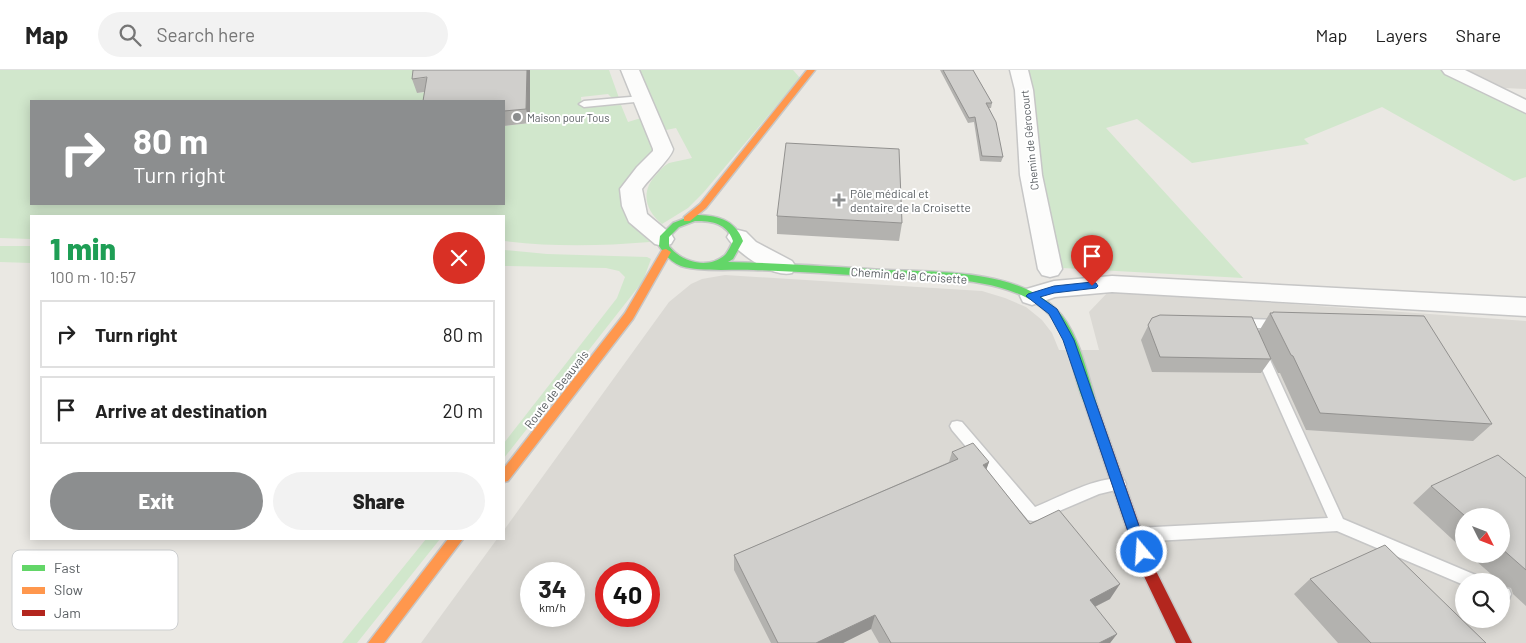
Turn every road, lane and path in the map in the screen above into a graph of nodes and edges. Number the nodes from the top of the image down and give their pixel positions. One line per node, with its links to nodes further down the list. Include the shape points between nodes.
1 (630, 70): 6 (street)
2 (811, 70): 11 (main road, via 719,187)
3 (822, 70): 9 (main road)
4 (1019, 70): 16 (street, Chemin de Gérocourt, via 1024,90 1031,175)
5 (1451, 70): 8 (street)
6 (642, 100): 7 (lane); 13 (street, via 663,149 631,189 633,206 637,217)
7 (584, 104)
8 (1524, 104)
9 (745, 172)
10 (726, 212): 12 (main road)
11 (688, 220): 12 (main road, via 713,219); 13 (main road, via 672,227)
12 (733, 231): 14 (main road, via 737,245 732,254); 15 (street, Chemin de la Croisette, via 748,247)
13 (664, 246): 14 (main road, via 678,262); 21 (main road, Route de Beauvais, via 656,272)
14 (707, 266): 15 (main road, Chemin de la Croisette); 17 (main road)
15 (784, 267): 19 (main road, Chemin de la Croisette, via 971,279 1002,284)
16 (1050, 269)
17 (684, 274)
18 (654, 293): 21 (main road, Route de Beauvais)
19 (1032, 296): 20 (street, via 1054,290 1112,284); 25 (main road, via 1053,312 1069,340)
20 (1526, 307)
21 (629, 316): 24 (main road, Route de Beauvais)
22 (1295, 325): 26 (lane, via 1247,323)
23 (957, 426): 25 (lane, via 1033,515 1097,488)
24 (505, 477)
25 (1119, 484): 27 (main road)
26 (1338, 524): 27 (lane); 29 (lane)
27 (1136, 535): 31 (main road, via 1146,568)
28 (455, 540): 30 (main road)
29 (1455, 574)
30 (375, 643)
31 (1185, 643)

